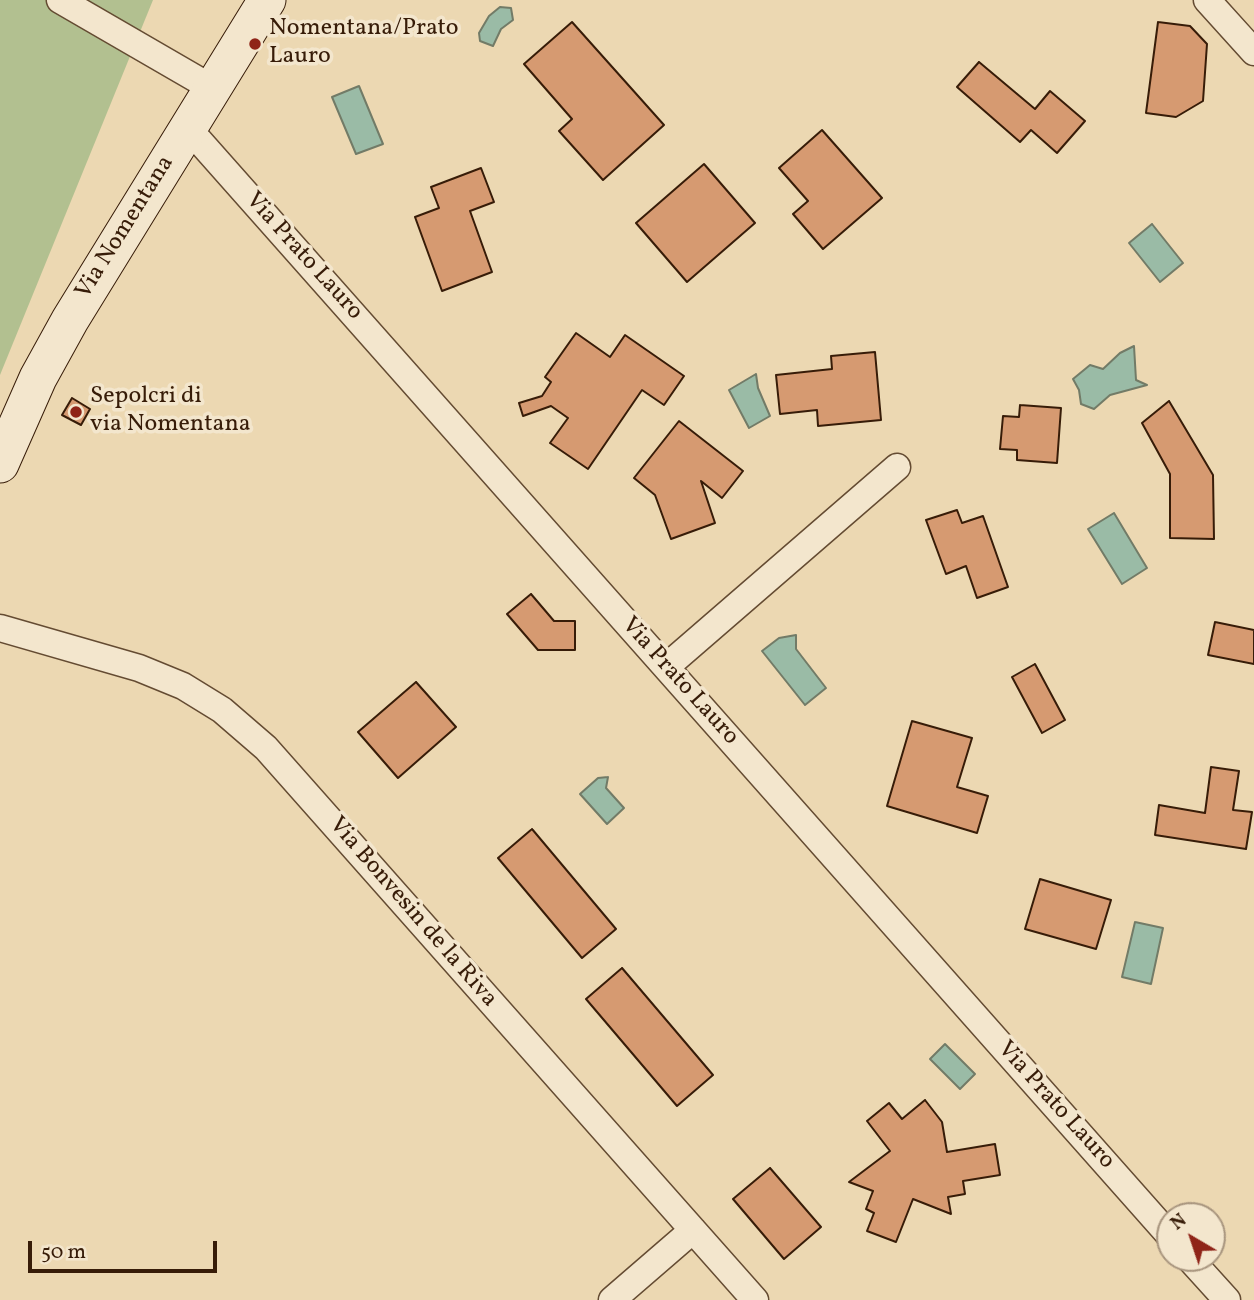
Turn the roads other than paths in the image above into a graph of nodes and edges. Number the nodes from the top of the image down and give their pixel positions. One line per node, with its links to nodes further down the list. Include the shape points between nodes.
1 (60, 0): 5 (street)
2 (267, 0): 5 (main road, Via Nomentana)
3 (1207, 0): 4 (street)
4 (1254, 52)
5 (212, 88): 6 (main road, Via Nomentana)
6 (188, 128): 7 (main road, Via Nomentana, via 70,320 32,390); 10 (street, Via Prato Lauro)
7 (0, 464)
8 (897, 467): 10 (street)
9 (0, 628): 12 (street, Via Bonvesin de la Riva, via 139,668 183,686 222,710 266,748)
10 (666, 667): 11 (street, Via Prato Lauro)
11 (1156, 1220)
12 (692, 1230): 14 (street); 15 (street, Via Bonvesin de la Riva)
13 (1202, 1272): 16 (street)
14 (612, 1300)
15 (755, 1300)
16 (1227, 1300)

